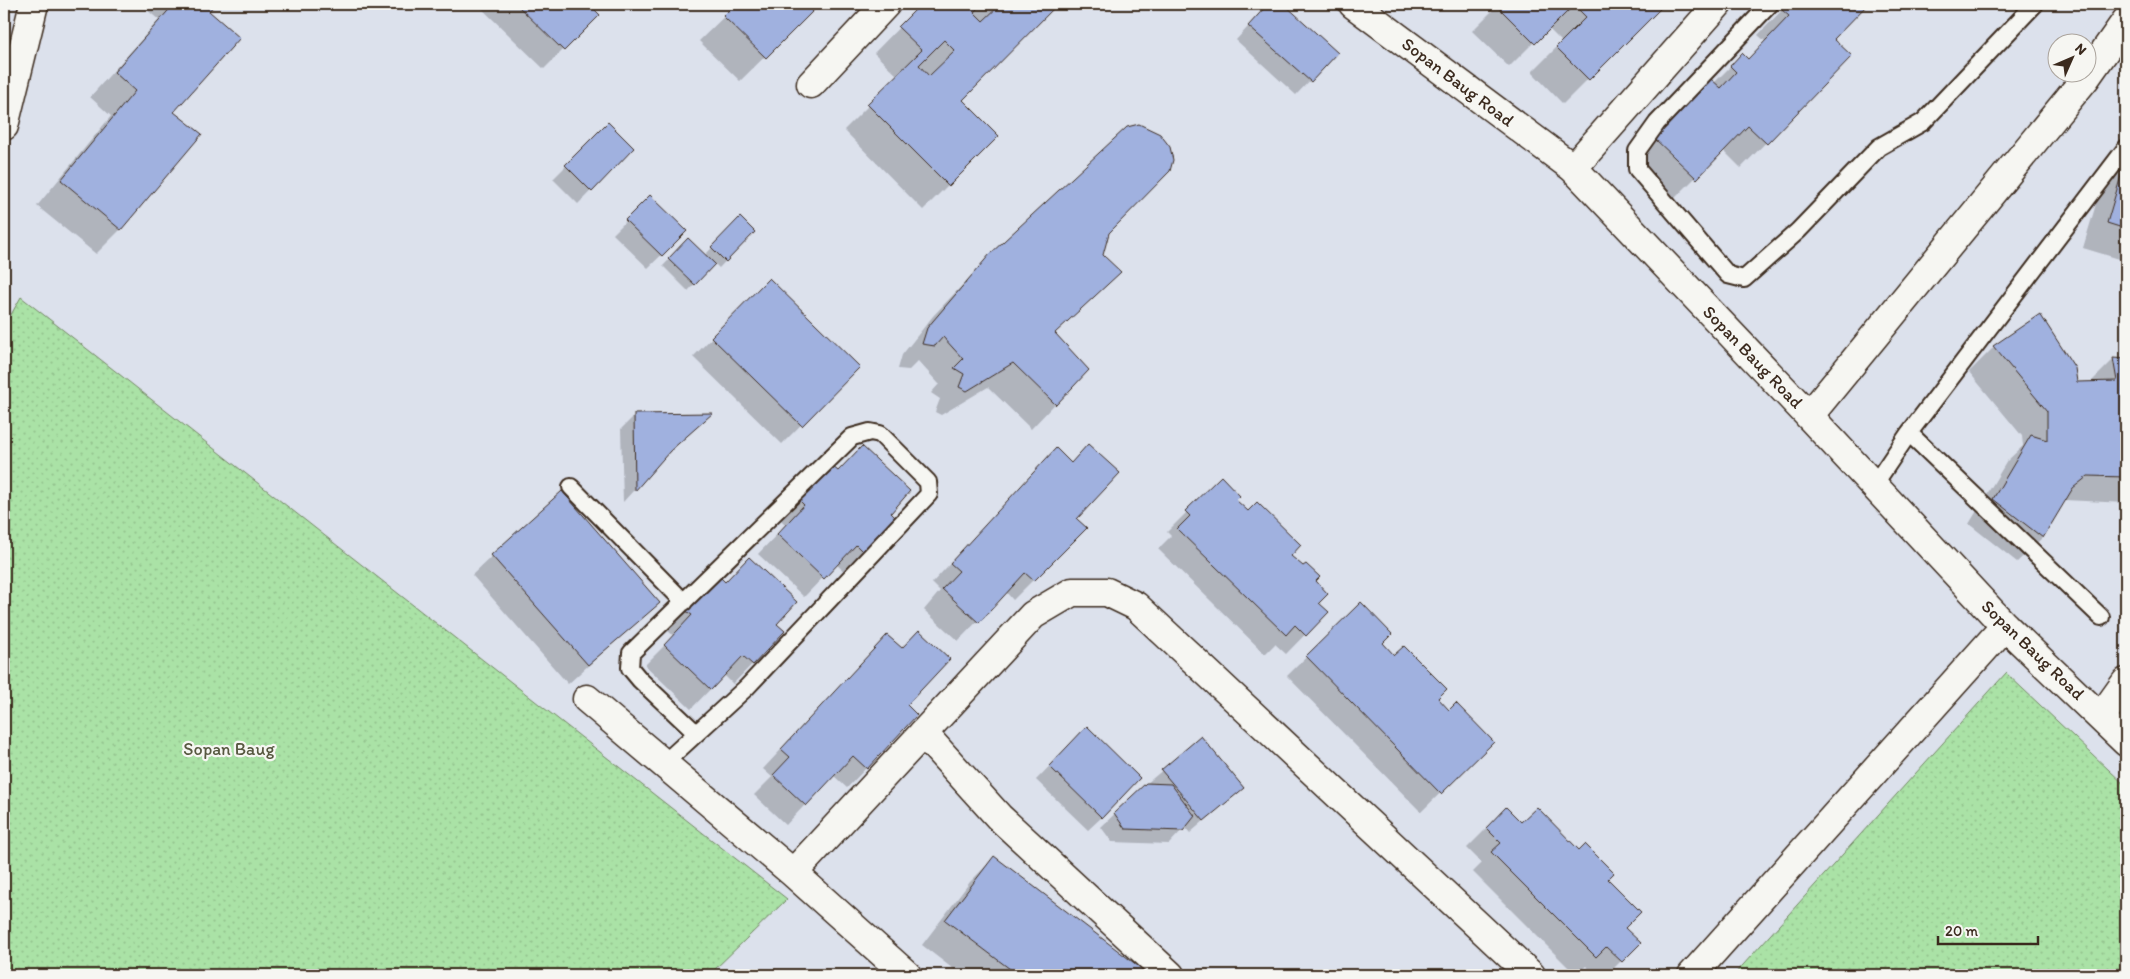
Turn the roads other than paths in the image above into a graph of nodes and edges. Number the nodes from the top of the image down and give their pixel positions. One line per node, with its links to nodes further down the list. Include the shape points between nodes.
1 (34, 4): 9 (street)
2 (886, 4): 8 (street)
3 (1353, 4): 11 (street, Sopan Baug Road)
4 (1718, 4): 11 (street)
5 (1770, 4): 6 (lane, via 1657,123 1637,151 1637,169 1728,274 1744,279 1798,231 1879,147 1922,122)
6 (2035, 4)
7 (2126, 21): 12 (street, via 2085,80)
8 (811, 84)
9 (4, 126)
10 (2126, 148): 13 (lane)
11 (1572, 168): 12 (street, Sopan Baug Road)
12 (1809, 416): 14 (street, Sopan Baug Road)
13 (1910, 433): 14 (lane); 17 (lane)
14 (1874, 485): 18 (street, Sopan Baug Road)
15 (571, 487): 16 (lane)
16 (684, 602): 23 (lane, via 631,654 630,668); 23 (lane, via 852,437 870,432 880,434 928,482 929,494 747,687)
17 (2101, 617)
18 (2005, 626): 21 (street, Sopan Baug Road); 30 (street)
19 (2126, 682): 21 (street)
20 (587, 700): 25 (street)
21 (2101, 717): 24 (street, Sopan Baug Road)
22 (923, 733): 26 (street); 28 (street, via 999,817); 29 (street, via 1033,615 1072,592 1107,592 1136,606)
23 (696, 734): 25 (lane)
24 (2126, 742)
25 (663, 764): 26 (street)
26 (793, 873): 27 (street)
27 (907, 975)
28 (1170, 975)
29 (1532, 975)
30 (1692, 975)

